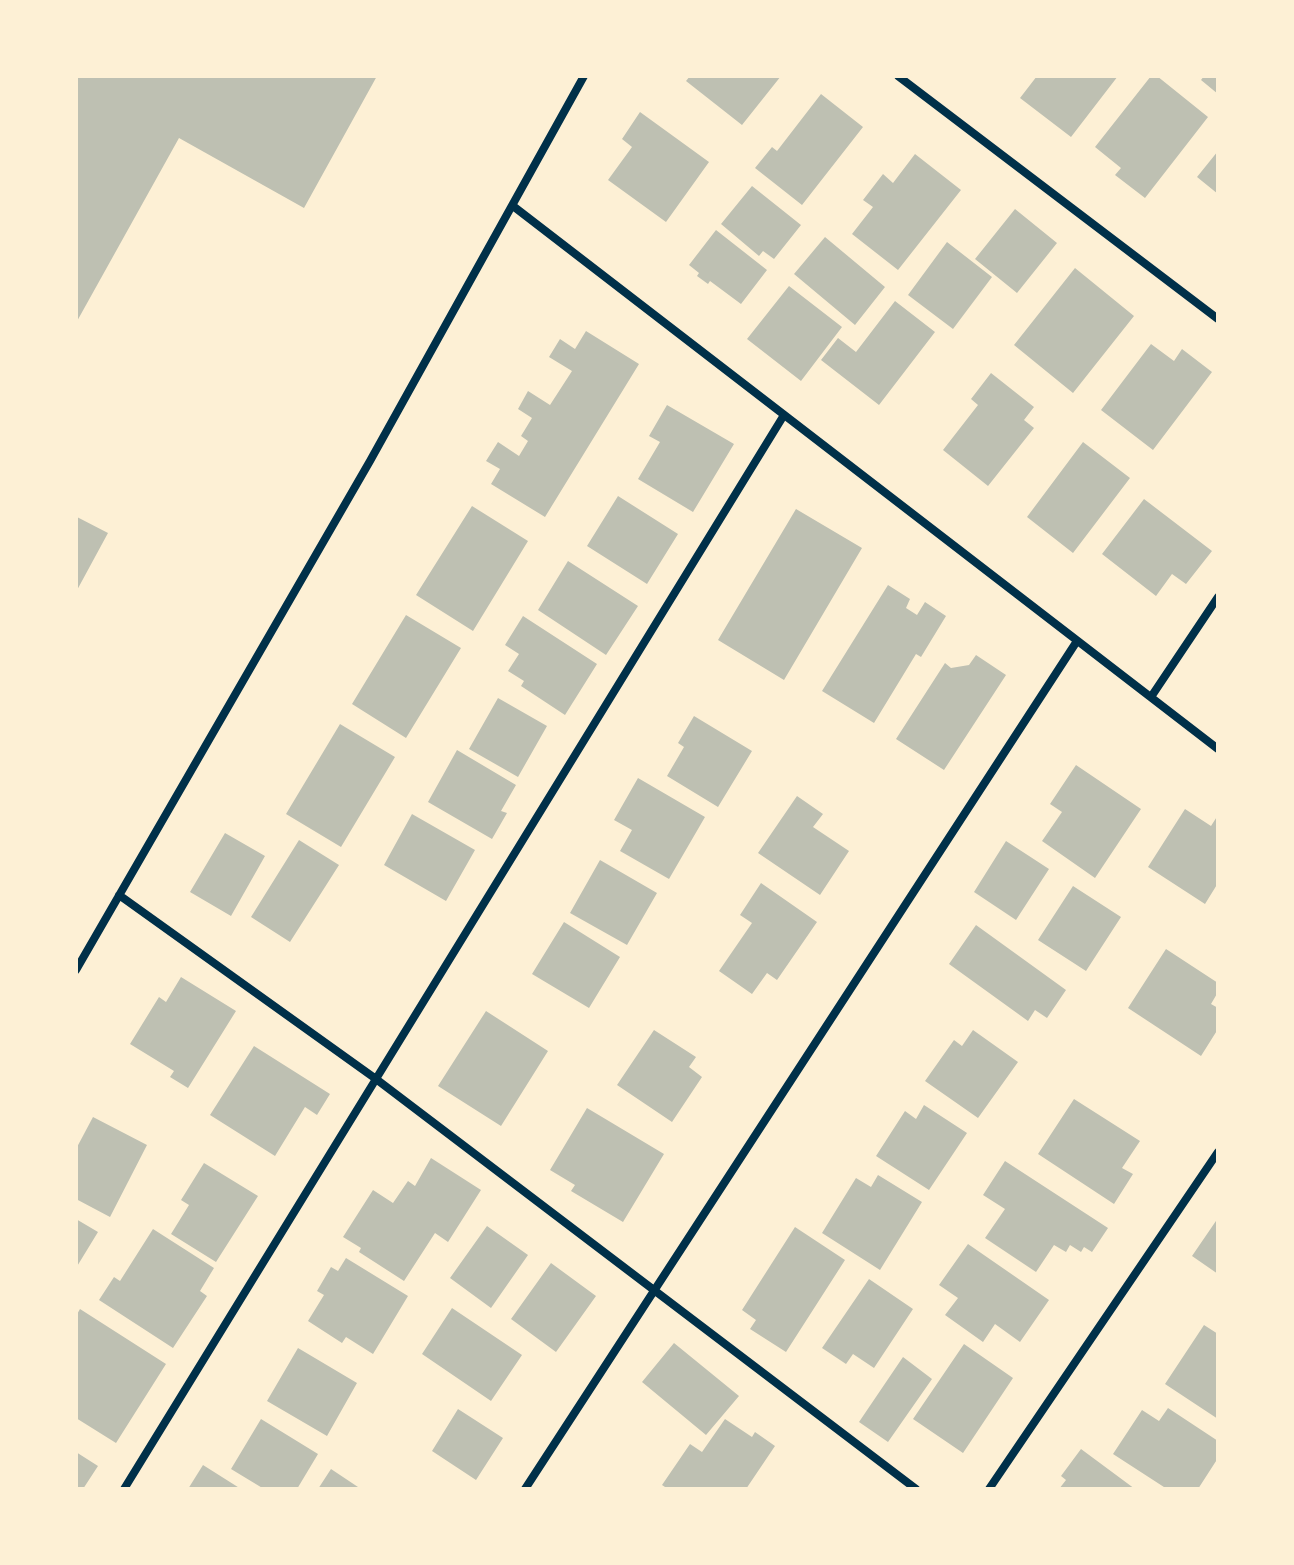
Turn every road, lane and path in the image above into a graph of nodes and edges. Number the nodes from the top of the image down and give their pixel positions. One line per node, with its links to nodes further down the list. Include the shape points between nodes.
1 (584, 76): 3 (street)
2 (898, 76): 4 (street)
3 (513, 206): 5 (street); 10 (street)
4 (1218, 319)
5 (784, 415): 7 (street); 12 (street)
6 (1218, 597): 8 (street)
7 (1077, 641): 8 (street); 14 (street)
8 (1151, 697): 9 (street)
9 (1218, 749)
10 (119, 895): 11 (street); 12 (street)
11 (76, 970)
12 (376, 1079): 14 (street); 15 (street)
13 (1218, 1152): 18 (street)
14 (654, 1291): 16 (street); 17 (street)
15 (124, 1489)
16 (525, 1489)
17 (916, 1489)
18 (989, 1489)

